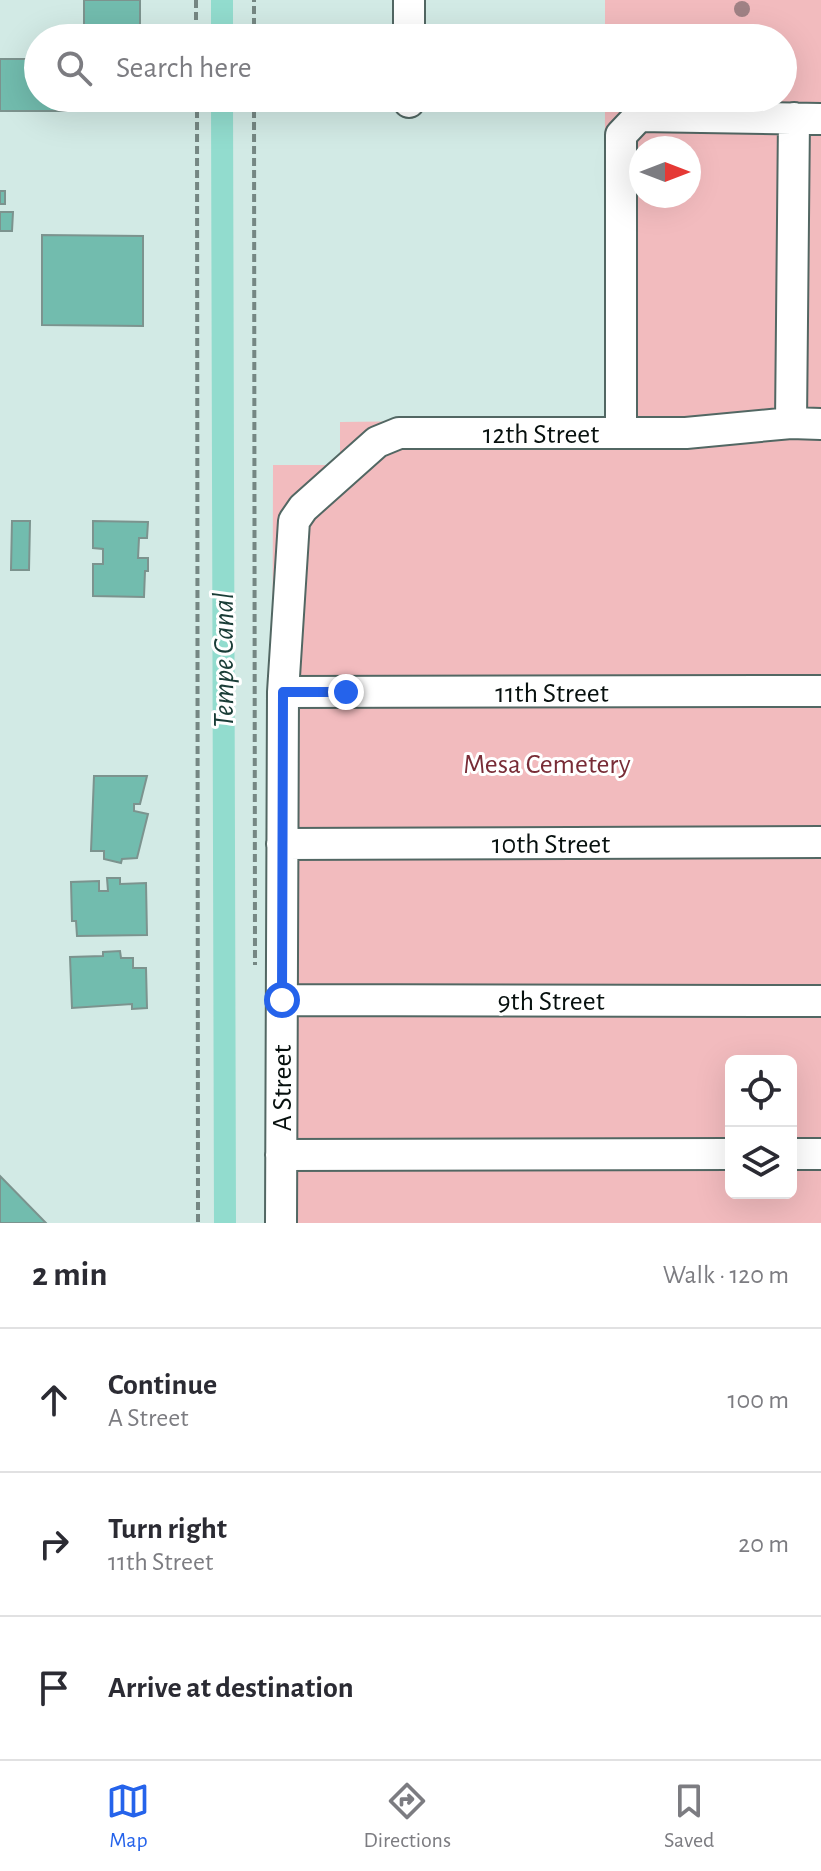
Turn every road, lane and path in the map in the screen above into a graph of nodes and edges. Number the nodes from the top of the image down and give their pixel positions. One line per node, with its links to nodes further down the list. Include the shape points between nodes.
1 (196, 0): 4 (path)
2 (254, 0): 5 (path)
3 (409, 0): 6 (lane)
4 (196, 24)
5 (254, 24)
6 (409, 24)
7 (197, 112): 25 (path)
8 (254, 112): 18 (path)
9 (807, 119): 10 (lane); 12 (lane, via 639,116 621,135)
10 (791, 423): 11 (lane, 12th Street); 12 (lane, 12th Street)
11 (821, 424)
12 (621, 433): 13 (lane, 12th Street, via 399,433 377,442)
13 (294, 521): 15 (lane, A Street)
14 (821, 691): 15 (lane, 11th Street)
15 (283, 692): 17 (lane, A Street)
16 (821, 842): 17 (lane, 10th Street)
17 (282, 844): 19 (lane, A Street)
18 (255, 971)
19 (282, 1000): 20 (lane, 9th Street); 24 (lane, A Street)
20 (821, 1001)
21 (725, 1154): 24 (lane)
22 (797, 1154): 23 (lane)
23 (821, 1154)
24 (281, 1155): 26 (lane, A Street)
25 (198, 1223)
26 (281, 1223)

